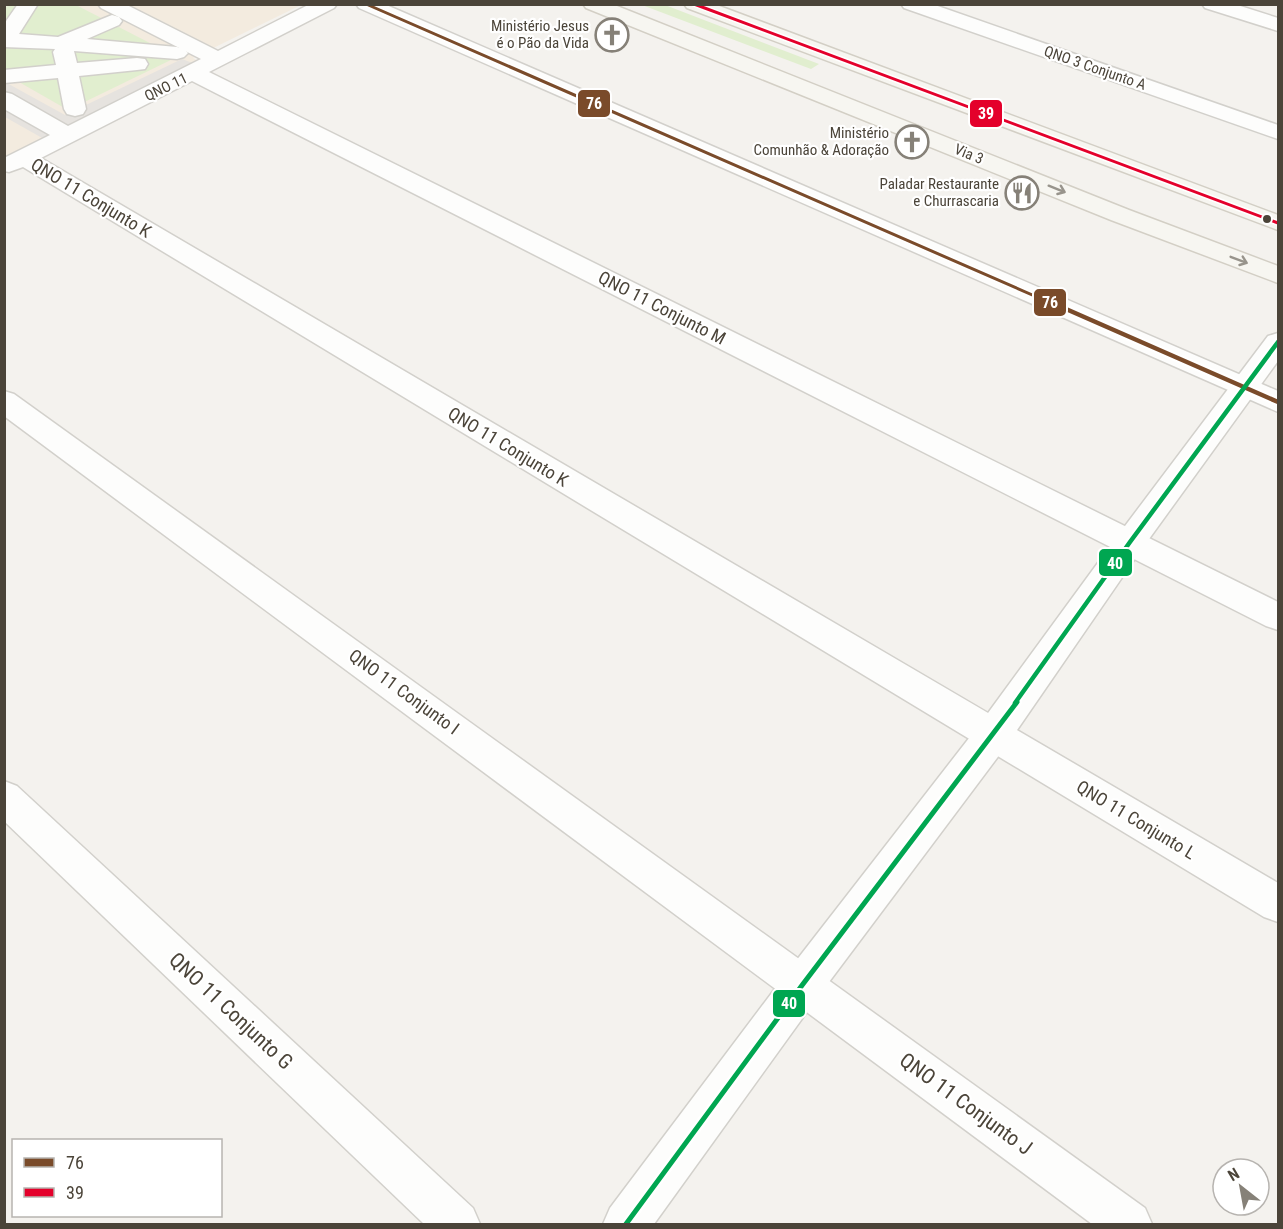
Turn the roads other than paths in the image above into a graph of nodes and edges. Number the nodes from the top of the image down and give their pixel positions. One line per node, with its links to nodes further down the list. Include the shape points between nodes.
1 (28, 4): 12 (street)
2 (327, 4): 14 (street, QNO 11)
3 (366, 4): 29 (street)
4 (593, 4): 21 (main road, Via 3)
5 (599, 4): 13 (main road, via 684,29 803,76 821,77 835,72 838,64)
6 (694, 4): 13 (main road)
7 (911, 4): 22 (street, QNO 3 Conjunto A)
8 (1212, 4): 10 (street)
9 (110, 13): 11 (street); 14 (street)
10 (1278, 25)
11 (61, 36): 12 (street); 15 (street); 16 (street); 17 (street)
12 (5, 40)
13 (829, 56): 25 (main road)
14 (219, 60): 15 (street, QNO 11)
15 (182, 62): 17 (street); 23 (street, QNO 11); 32 (street, QNO 11 Conjunto M)
16 (4, 70)
17 (68, 72): 18 (street); 20 (street)
18 (4, 77)
19 (4, 99): 23 (street)
20 (75, 109)
21 (857, 109): 25 (main road, via 849,100 853,90 886,87 1049,148); 27 (main road, Via 3, one-way to 27)
22 (1278, 132)
23 (68, 136): 24 (street, QNO 11)
24 (14, 163): 34 (street, QNO 11 Conjunto K)
25 (1172, 183): 26 (main road)
26 (1278, 223)
27 (1278, 275)
28 (1278, 342): 29 (street)
29 (1244, 387): 31 (street); 32 (street)
30 (4, 401): 37 (street, QNO 11 Conjunto I)
31 (1278, 402)
32 (1130, 542): 33 (street, QNO 11 Conjunto M); 34 (street)
33 (1278, 617)
34 (993, 735): 36 (street, QNO 11 Conjunto L); 37 (street)
35 (4, 797): 38 (street, QNO 11 Conjunto G)
36 (1278, 904)
37 (803, 984): 39 (street); 40 (street, QNO 11 Conjunto J)
38 (457, 1224)
39 (626, 1224)
40 (1129, 1224)

